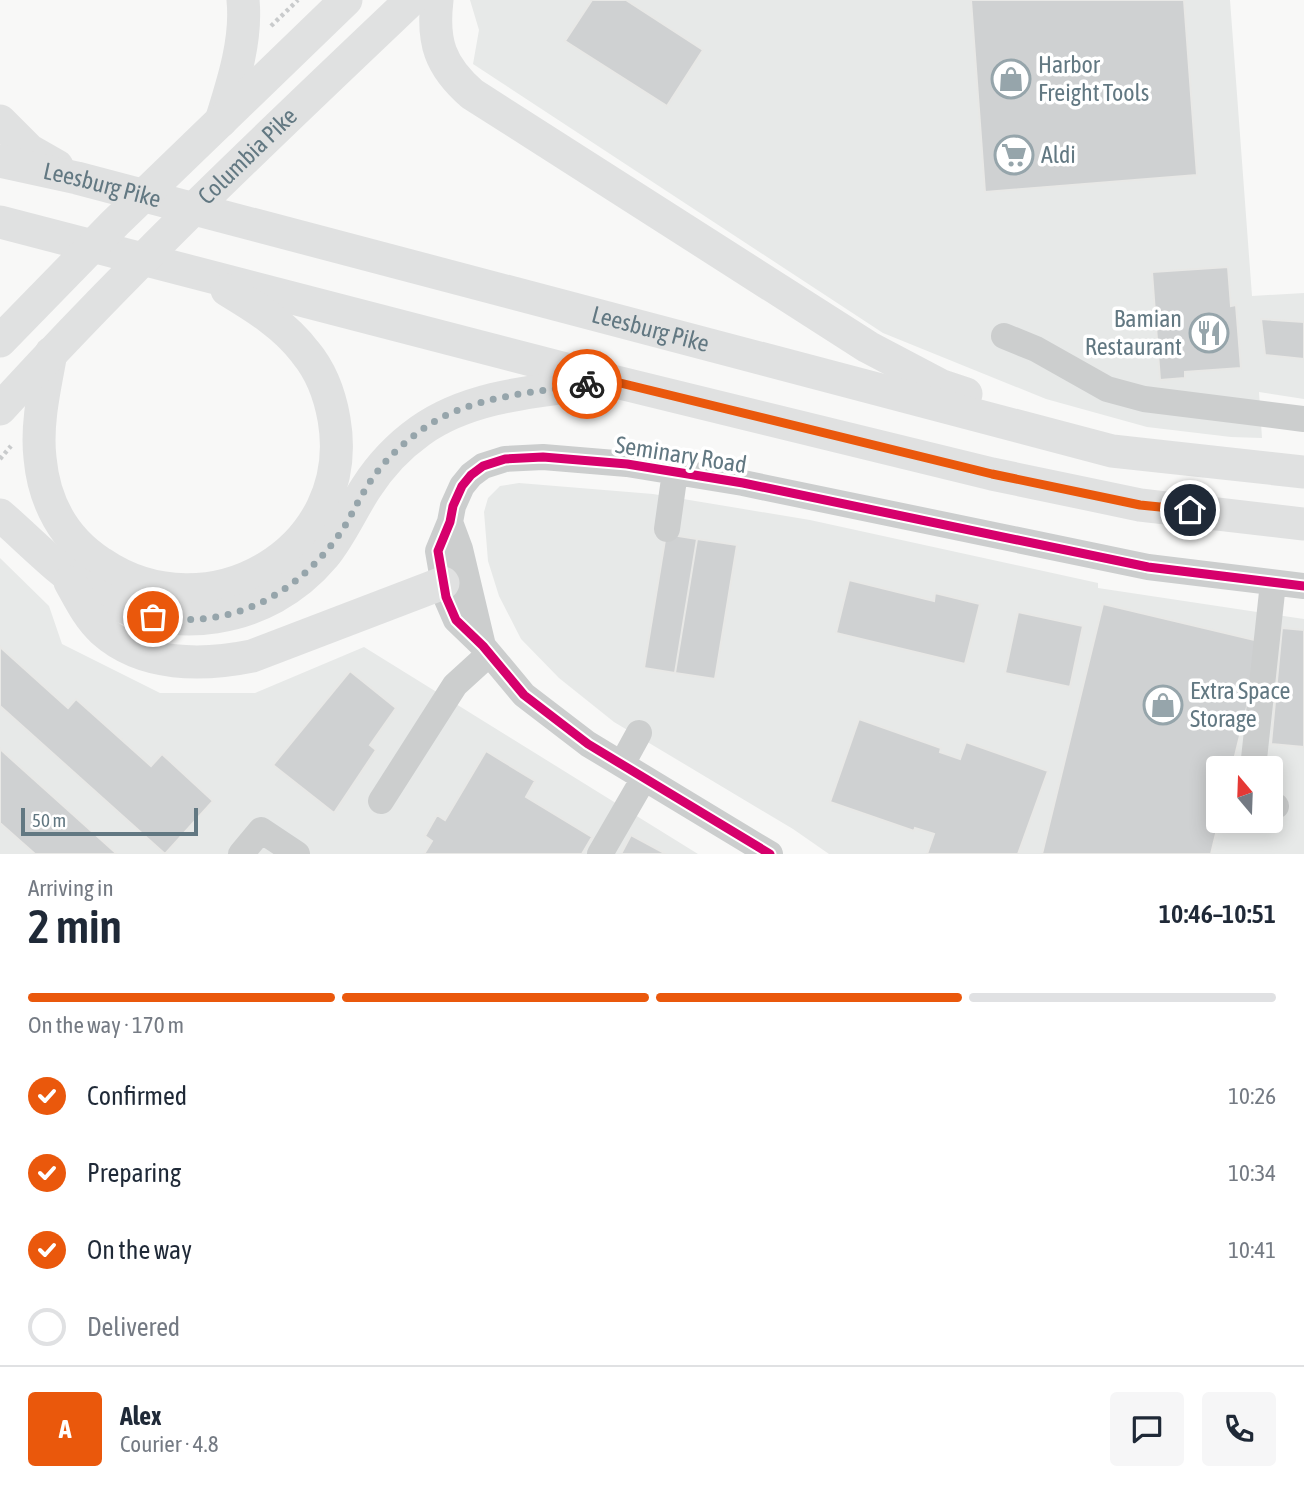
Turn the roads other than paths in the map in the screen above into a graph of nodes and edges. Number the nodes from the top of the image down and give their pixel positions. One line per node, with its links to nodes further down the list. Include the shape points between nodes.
1 (243, 0): 7 (main road, via 238,60)
2 (411, 0): 5 (main road, Columbia Pike)
3 (437, 0): 17 (main road, via 441,57 452,76 472,94 867,347 942,386)
4 (336, 3): 5 (main road, via 347,47); 7 (main road, Columbia Pike)
5 (344, 64): 13 (main road, Columbia Pike)
6 (0, 121): 8 (main road, Leesburg Pike)
7 (221, 122): 12 (main road, Columbia Pike)
8 (10, 159): 17 (main road, Leesburg Pike)
9 (0, 222): 10 (main road)
10 (198, 272): 13 (main road, via 266,314 305,351 331,405 336,458 321,511 286,554 262,570 217,588 167,590 114,572 68,534 51,505 39,456); 14 (main road)
11 (1004, 336): 16 (street, via 1107,390 1144,390)
12 (0, 341)
13 (51, 353): 15 (main road, Columbia Pike)
14 (612, 381): 22 (main road, via 992,474 1140,505); 24 (main road, via 518,394 451,414 422,429 386,462 324,556 290,587 240,612 207,619 138,614 90,592)
15 (0, 409)
16 (1304, 419)
17 (1112, 451): 19 (main road, Leesburg Pike)
18 (675, 472): 21 (street, Seminary Road, via 543,457 497,461 483,466 462,486); 23 (street); 26 (street, Seminary Road, via 743,483 841,515 964,541)
19 (1304, 472)
20 (0, 515): 24 (main road)
21 (450, 522): 25 (street, Seminary Road, via 438,551); 28 (street, Seminary Road)
22 (1304, 524)
23 (667, 529)
24 (64, 571): 25 (main road, via 86,612 104,632 155,657 191,663 252,656)
25 (443, 583): 28 (street, Seminary Road, via 456,620)
26 (1273, 583): 27 (street, Seminary Road); 30 (street)
27 (1304, 586)
28 (486, 650): 31 (street, Seminary Road, via 524,695 588,744); 32 (street, via 455,685)
29 (639, 733): 31 (street)
30 (1254, 756)
31 (633, 771): 35 (street); 36 (street, Seminary Road)
32 (381, 801)
33 (241, 854): 34 (street, via 261,830)
34 (297, 854)
35 (600, 854)
36 (770, 854)

